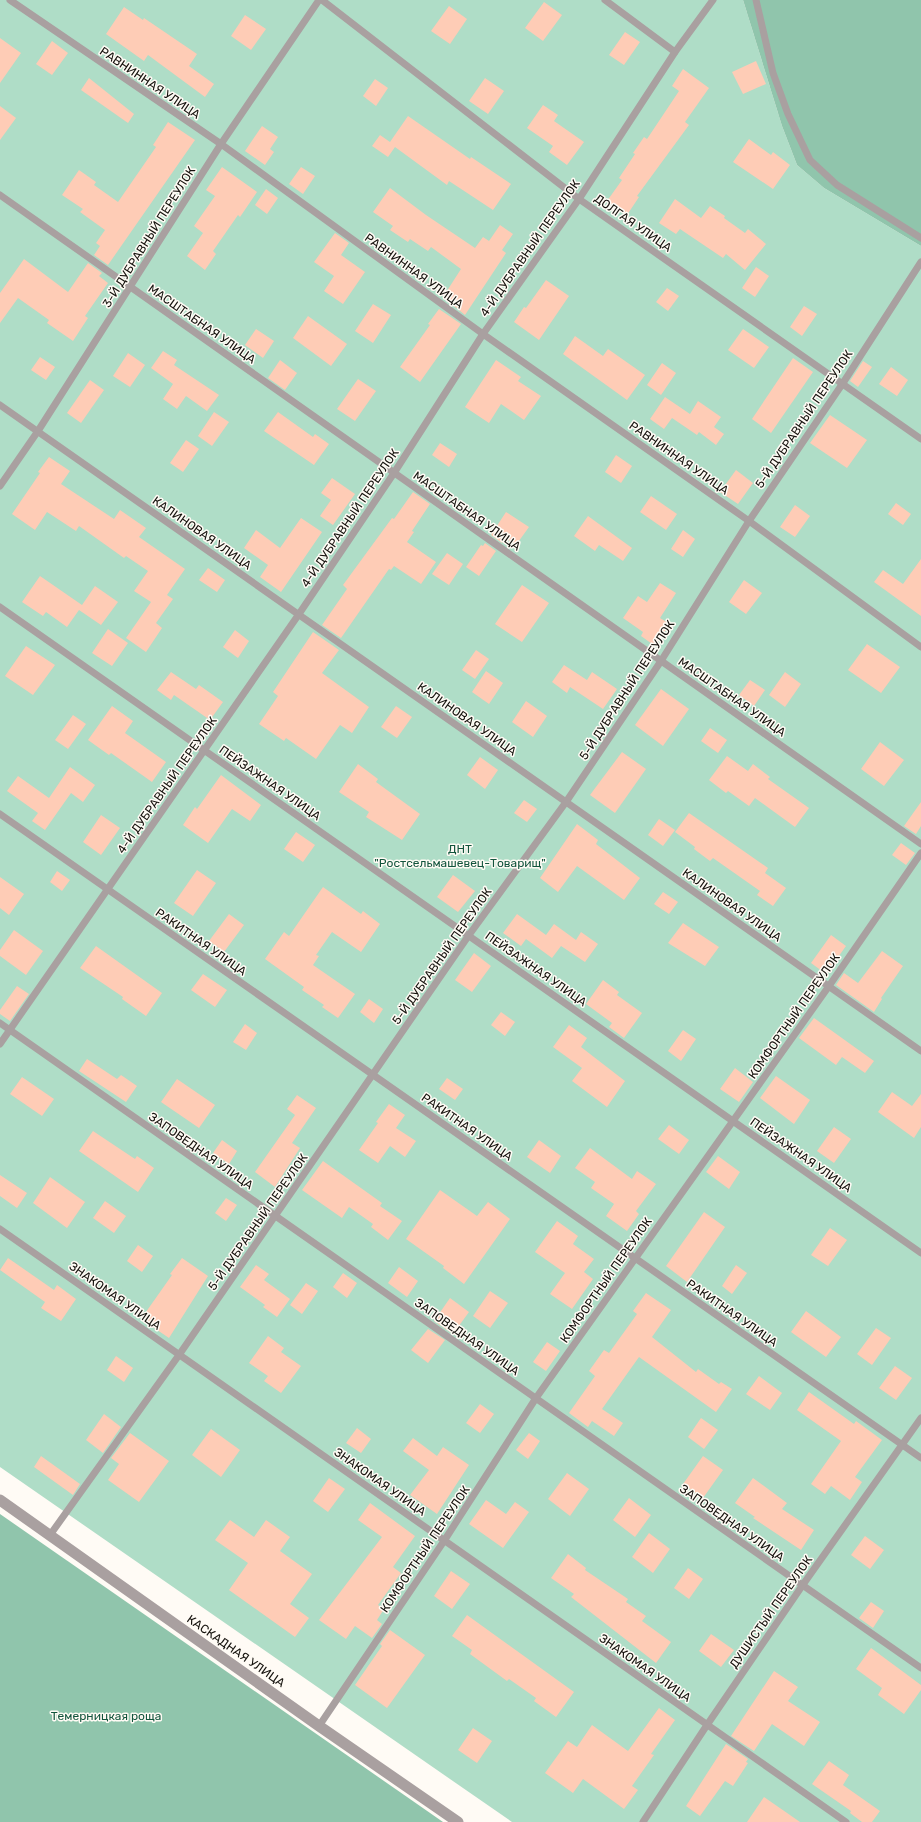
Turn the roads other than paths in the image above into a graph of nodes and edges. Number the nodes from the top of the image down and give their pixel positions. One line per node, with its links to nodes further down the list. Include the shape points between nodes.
1 (10, 0): 8 (lane, РАВНИННАЯ УЛИЦА)
2 (319, 0): 8 (lane, 3-Й ДУБРАВНЫЙ ПЕРЕУЛОК)
3 (322, 0): 10 (lane, ДОЛГАЯ УЛИЦА)
4 (605, 0): 7 (lane)
5 (713, 0): 7 (lane, 4-Й ДУБРАВНЫЙ ПЕРЕУЛОК)
6 (756, 0): 11 (lane, via 772,74 810,160 837,185)
7 (675, 52): 10 (lane, 4-Й ДУБРАВНЫЙ ПЕРЕУЛОК)
8 (221, 144): 13 (lane, 3-Й ДУБРАВНЫЙ ПЕРЕУЛОК); 14 (lane, РАВНИННАЯ УЛИЦА)
9 (0, 195): 13 (lane, МАСШТАБНАЯ УЛИЦА)
10 (579, 198): 14 (lane, 4-Й ДУБРАВНЫЙ ПЕРЕУЛОК); 15 (lane, ДОЛГАЯ УЛИЦА)
11 (921, 238)
12 (921, 262): 15 (lane, 5-Й ДУБРАВНЫЙ ПЕРЕУЛОК)
13 (131, 287): 17 (lane, 3-Й ДУБРАВНЫЙ ПЕРЕУЛОК); 19 (lane, МАСШТАБНАЯ УЛИЦА)
14 (483, 334): 19 (lane, 4-Й ДУБРАВНЫЙ ПЕРЕУЛОК); 21 (lane, РАВНИННАЯ УЛИЦА)
15 (843, 383): 18 (lane, ДОЛГАЯ УЛИЦА); 21 (lane, 5-Й ДУБРАВНЫЙ ПЕРЕУЛОК)
16 (0, 405): 17 (lane, КАЛИНОВАЯ УЛИЦА)
17 (38, 431): 20 (lane, 3-Й ДУБРАВНЫЙ ПЕРЕУЛОК); 23 (lane, КАЛИНОВАЯ УЛИЦА)
18 (921, 439)
19 (394, 473): 23 (lane, 4-Й ДУБРАВНЫЙ ПЕРЕУЛОК); 25 (lane, МАСШТАБНАЯ УЛИЦА)
20 (0, 486)
21 (749, 521): 24 (lane, РАВНИННАЯ УЛИЦА); 25 (lane, 5-Й ДУБРАВНЫЙ ПЕРЕУЛОК)
22 (0, 606): 26 (lane, ПЕЙЗАЖНАЯ УЛИЦА)
23 (299, 614): 26 (lane, 4-Й ДУБРАВНЫЙ ПЕРЕУЛОК); 27 (lane, КАЛИНОВАЯ УЛИЦА)
24 (921, 647)
25 (661, 661): 27 (lane, 5-Й ДУБРАВНЫЙ ПЕРЕУЛОК); 29 (lane, МАСШТАБНАЯ УЛИЦА)
26 (204, 750): 31 (lane, 4-Й ДУБРАВНЫЙ ПЕРЕУЛОК); 32 (lane, ПЕЙЗАЖНАЯ УЛИЦА)
27 (566, 802): 32 (lane, 5-Й ДУБРАВНЫЙ ПЕРЕУЛОК); 33 (lane, КАЛИНОВАЯ УЛИЦА)
28 (0, 814): 31 (lane, РАКИТНАЯ УЛИЦА)
29 (921, 844)
30 (921, 853): 33 (lane, КОМФОРТНЫЙ ПЕРЕУЛОК)
31 (108, 890): 35 (lane, 4-Й ДУБРАВНЫЙ ПЕРЕУЛОК); 38 (lane, РАКИТНАЯ УЛИЦА)
32 (469, 935): 38 (lane, 5-Й ДУБРАВНЫЙ ПЕРЕУЛОК); 39 (lane, ПЕЙЗАЖНАЯ УЛИЦА)
33 (829, 986): 37 (lane, КАЛИНОВАЯ УЛИЦА); 39 (lane, КОМФОРТНЫЙ ПЕРЕУЛОК)
34 (0, 1023): 35 (lane, ЗАПОВЕДНАЯ УЛИЦА)
35 (10, 1030): 36 (lane, 4-Й ДУБРАВНЫЙ ПЕРЕУЛОК); 40 (lane, ЗАПОВЕДНАЯ УЛИЦА)
36 (0, 1044)
37 (921, 1051)
38 (373, 1075): 40 (lane, 5-Й ДУБРАВНЫЙ ПЕРЕУЛОК); 43 (lane, РАКИТНАЯ УЛИЦА)
39 (733, 1121): 42 (lane, ПЕЙЗАЖНАЯ УЛИЦА); 43 (lane, КОМФОРТНЫЙ ПЕРЕУЛОК)
40 (276, 1216): 44 (lane, 5-Й ДУБРАВНЫЙ ПЕРЕУЛОК); 45 (lane, ЗАПОВЕДНАЯ УЛИЦА)
41 (0, 1229): 44 (lane, ЗНАКОМАЯ УЛИЦА)
42 (921, 1253)
43 (634, 1258): 45 (lane, КОМФОРТНЫЙ ПЕРЕУЛОК); 47 (lane, РАКИТНАЯ УЛИЦА)
44 (179, 1355): 50 (lane, 5-Й ДУБРАВНЫЙ ПЕРЕУЛОК); 51 (lane, ЗНАКОМАЯ УЛИЦА)
45 (536, 1398): 51 (lane, КОМФОРТНЫЙ ПЕРЕУЛОК); 52 (lane, ЗАПОВЕДНАЯ УЛИЦА)
46 (921, 1418): 47 (lane, ДУШИСТЫЙ ПЕРЕУЛОК)
47 (903, 1446): 48 (lane, РАКИТНАЯ УЛИЦА); 52 (lane, ДУШИСТЫЙ ПЕРЕУЛОК)
48 (921, 1458)
49 (0, 1500): 50 (street, КАСКАДНАЯ УЛИЦА)
50 (50, 1535): 55 (street, КАСКАДНАЯ УЛИЦА)
51 (444, 1541): 54 (lane, ЗНАКОМАЯ УЛИЦА); 55 (lane, КОМФОРТНЫЙ ПЕРЕУЛОК)
52 (802, 1586): 53 (lane, ЗАПОВЕДНАЯ УЛИЦА); 54 (lane, ДУШИСТЫЙ ПЕРЕУЛОК)
53 (921, 1668)
54 (707, 1725): 57 (lane, ДУШИСТЫЙ ПЕРЕУЛОК); 58 (lane, ЗНАКОМАЯ УЛИЦА)
55 (318, 1726): 56 (street, КАСКАДНАЯ УЛИЦА)
56 (458, 1822)
57 (643, 1822)
58 (846, 1822)

